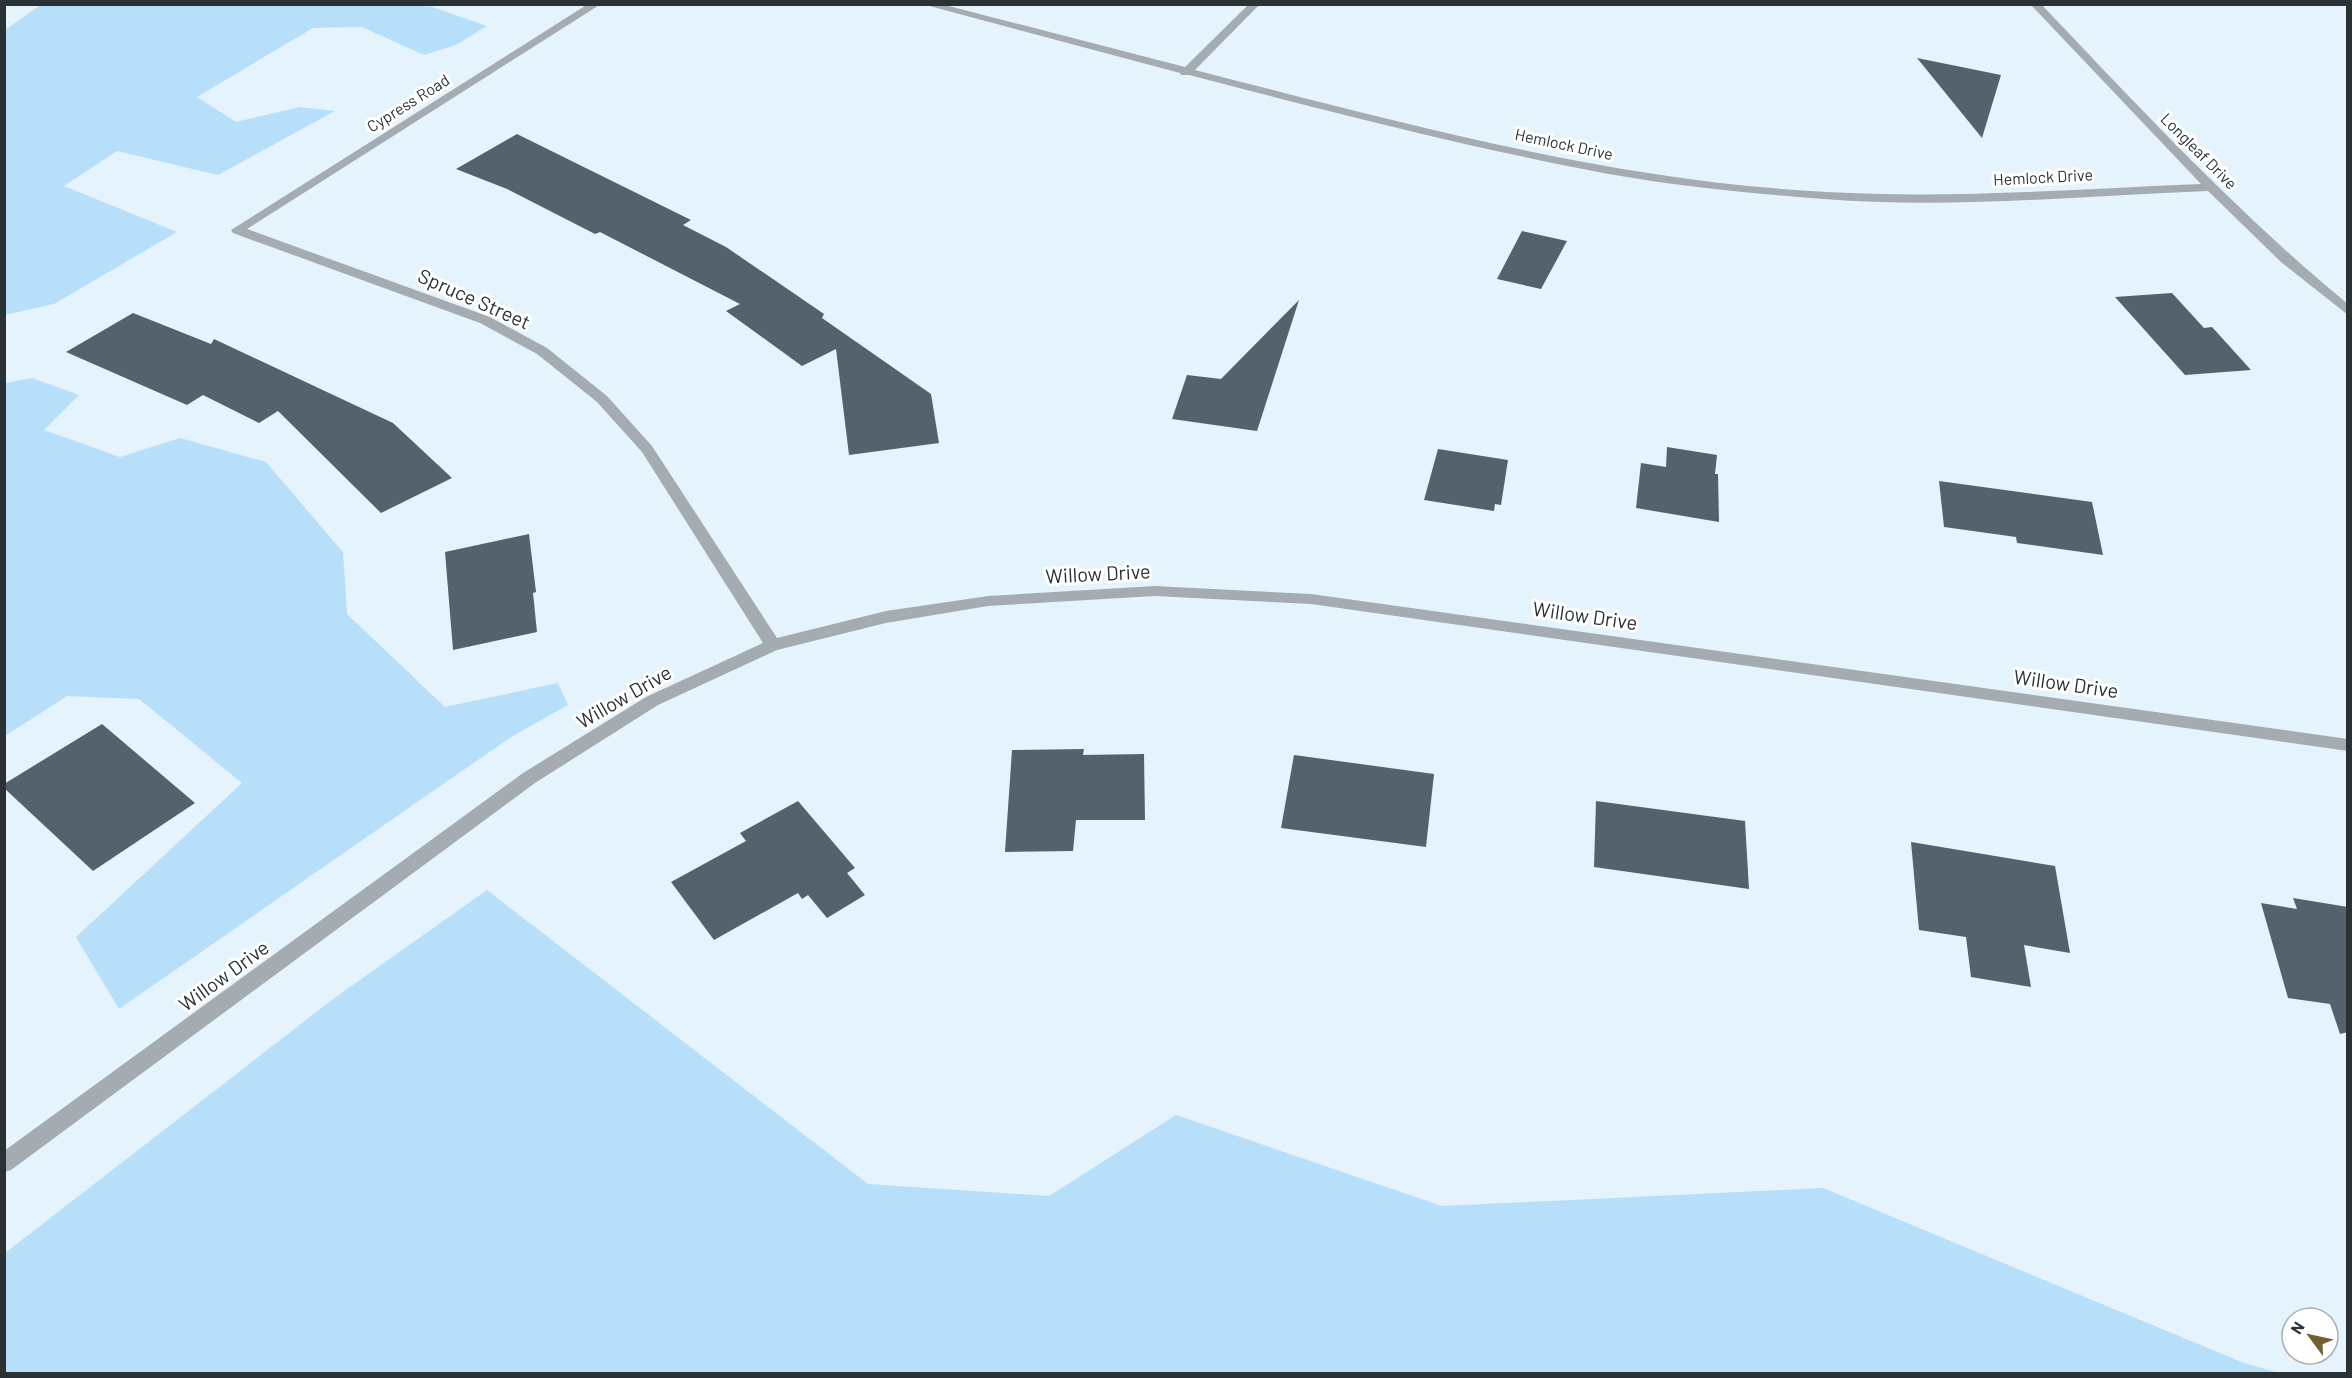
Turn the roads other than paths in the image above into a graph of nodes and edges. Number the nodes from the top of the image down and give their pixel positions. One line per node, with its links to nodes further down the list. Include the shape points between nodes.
1 (596, 4): 7 (street, Cypress Road)
2 (927, 4): 5 (street, Hemlock Drive)
3 (1255, 4): 5 (street)
4 (2035, 4): 6 (street, Longleaf Drive)
5 (1185, 73): 6 (street, Hemlock Drive, via 1584,166 1715,186 1827,196 1943,198)
6 (2210, 187): 8 (street, Longleaf Drive, via 2285,259)
7 (237, 230): 9 (street, Spruce Street, via 485,320 542,351 602,399 647,449)
8 (2348, 311)
9 (773, 645): 10 (street, Willow Drive, via 886,617 988,601 1155,591 1311,599); 11 (street, Willow Drive, via 652,701 529,778)
10 (2348, 745)
11 (4, 1163)

